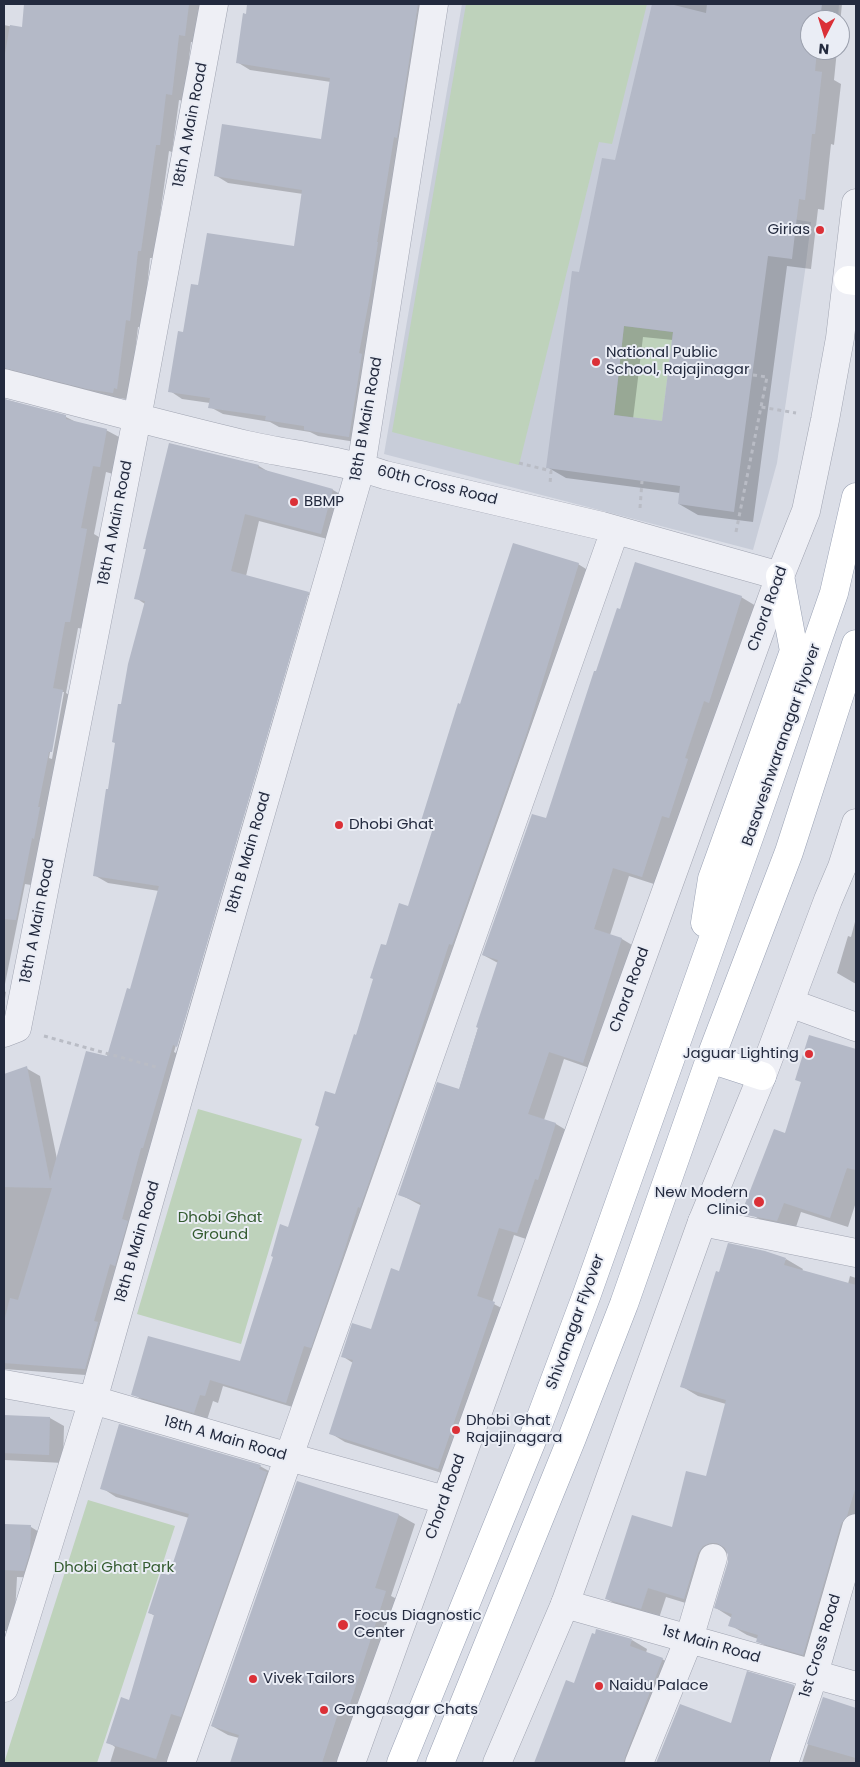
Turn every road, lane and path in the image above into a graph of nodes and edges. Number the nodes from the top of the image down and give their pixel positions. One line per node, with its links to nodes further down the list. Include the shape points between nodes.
1 (214, 4): 9 (street, 18th A Main Road)
2 (434, 4): 10 (street, 18th B Main Road)
3 (856, 203): 4 (street, Chord Road)
4 (852, 280): 16 (street, Chord Road, via 806,512)
5 (753, 375): 7 (path, via 766,377)
6 (4, 383): 9 (street, 60th Cross Road)
7 (761, 407): 8 (path); 15 (path, via 737,532)
8 (773, 408)
9 (137, 418): 10 (street, 60th Cross Road); 22 (street, 18th A Main Road)
10 (361, 467): 14 (street, 60th Cross Road); 24 (street, 18th B Main Road)
11 (642, 481): 13 (path, via 640,511)
12 (856, 497): 19 (main road, Basaveshwaranagar Flyover, via 834,593)
13 (632, 509)
14 (615, 530): 16 (street, 60th Cross Road); 30 (street)
15 (727, 530)
16 (780, 576): 19 (main road, via 794,650 712,880); 31 (street, Chord Road)
17 (856, 644): 23 (main road, via 789,852)
18 (856, 823): 20 (street)
19 (694, 988): 41 (main road, Shivanagar Flyover, via 535,1433)
20 (790, 1003): 21 (street); 25 (street)
21 (856, 1027)
22 (10, 1031): 24 (path)
23 (710, 1059): 25 (main road); 42 (main road, via 624,1304)
24 (185, 1075): 29 (street, 18th B Main Road)
25 (762, 1076): 26 (street)
26 (702, 1222): 27 (street); 34 (street)
27 (856, 1253)
28 (4, 1384): 29 (street, 18th A Main Road)
29 (93, 1400): 30 (street, 18th A Main Road); 38 (street, 18th B Main Road)
30 (289, 1457): 31 (street, 18th A Main Road); 39 (street)
31 (445, 1500): 40 (street, Chord Road)
32 (856, 1528): 36 (street, 1st Cross Road)
33 (713, 1558): 35 (street)
34 (566, 1604): 35 (street, 1st Main Road); 43 (street)
35 (689, 1639): 36 (street, 1st Main Road); 44 (street)
36 (814, 1674): 37 (street, 1st Main Road); 45 (street, 1st Cross Road)
37 (856, 1686)
38 (4, 1688)
39 (181, 1763)
40 (351, 1763)
41 (401, 1763)
42 (440, 1763)
43 (497, 1763)
44 (639, 1763)
45 (784, 1763)

